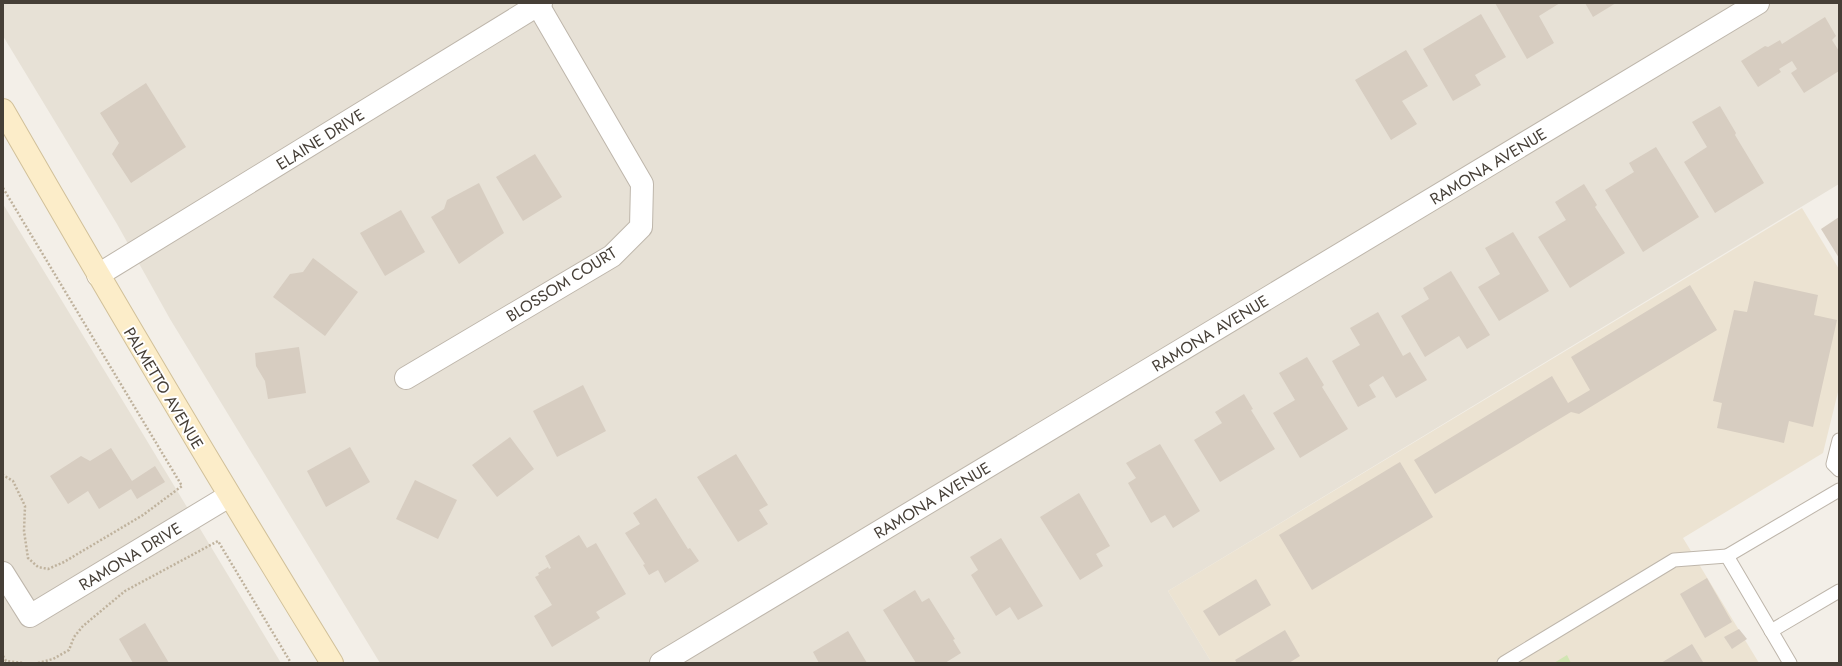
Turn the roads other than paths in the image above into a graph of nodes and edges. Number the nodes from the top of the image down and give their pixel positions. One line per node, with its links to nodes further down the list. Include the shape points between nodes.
1 (1758, 3): 16 (street, RAMONA AVENUE)
2 (540, 4): 4 (street, ELAINE DRIVE); 5 (street, BLOSSOM COURT, via 642,184 641,227 612,256)
3 (3, 110): 4 (street, PALMETTO AVENUE)
4 (98, 275): 9 (street, PALMETTO AVENUE)
5 (406, 378)
6 (1839, 440): 7 (lane, via 1833,464)
7 (1839, 470)
8 (1839, 490): 10 (lane)
9 (229, 496): 11 (street, RAMONA DRIVE, via 30,616); 15 (street, PALMETTO AVENUE)
10 (1727, 556): 13 (lane); 14 (lane, via 1674,560)
11 (3, 573)
12 (1839, 591): 13 (lane)
13 (1771, 631): 17 (lane)
14 (1509, 662)
15 (332, 663)
16 (661, 663)
17 (1790, 663)

